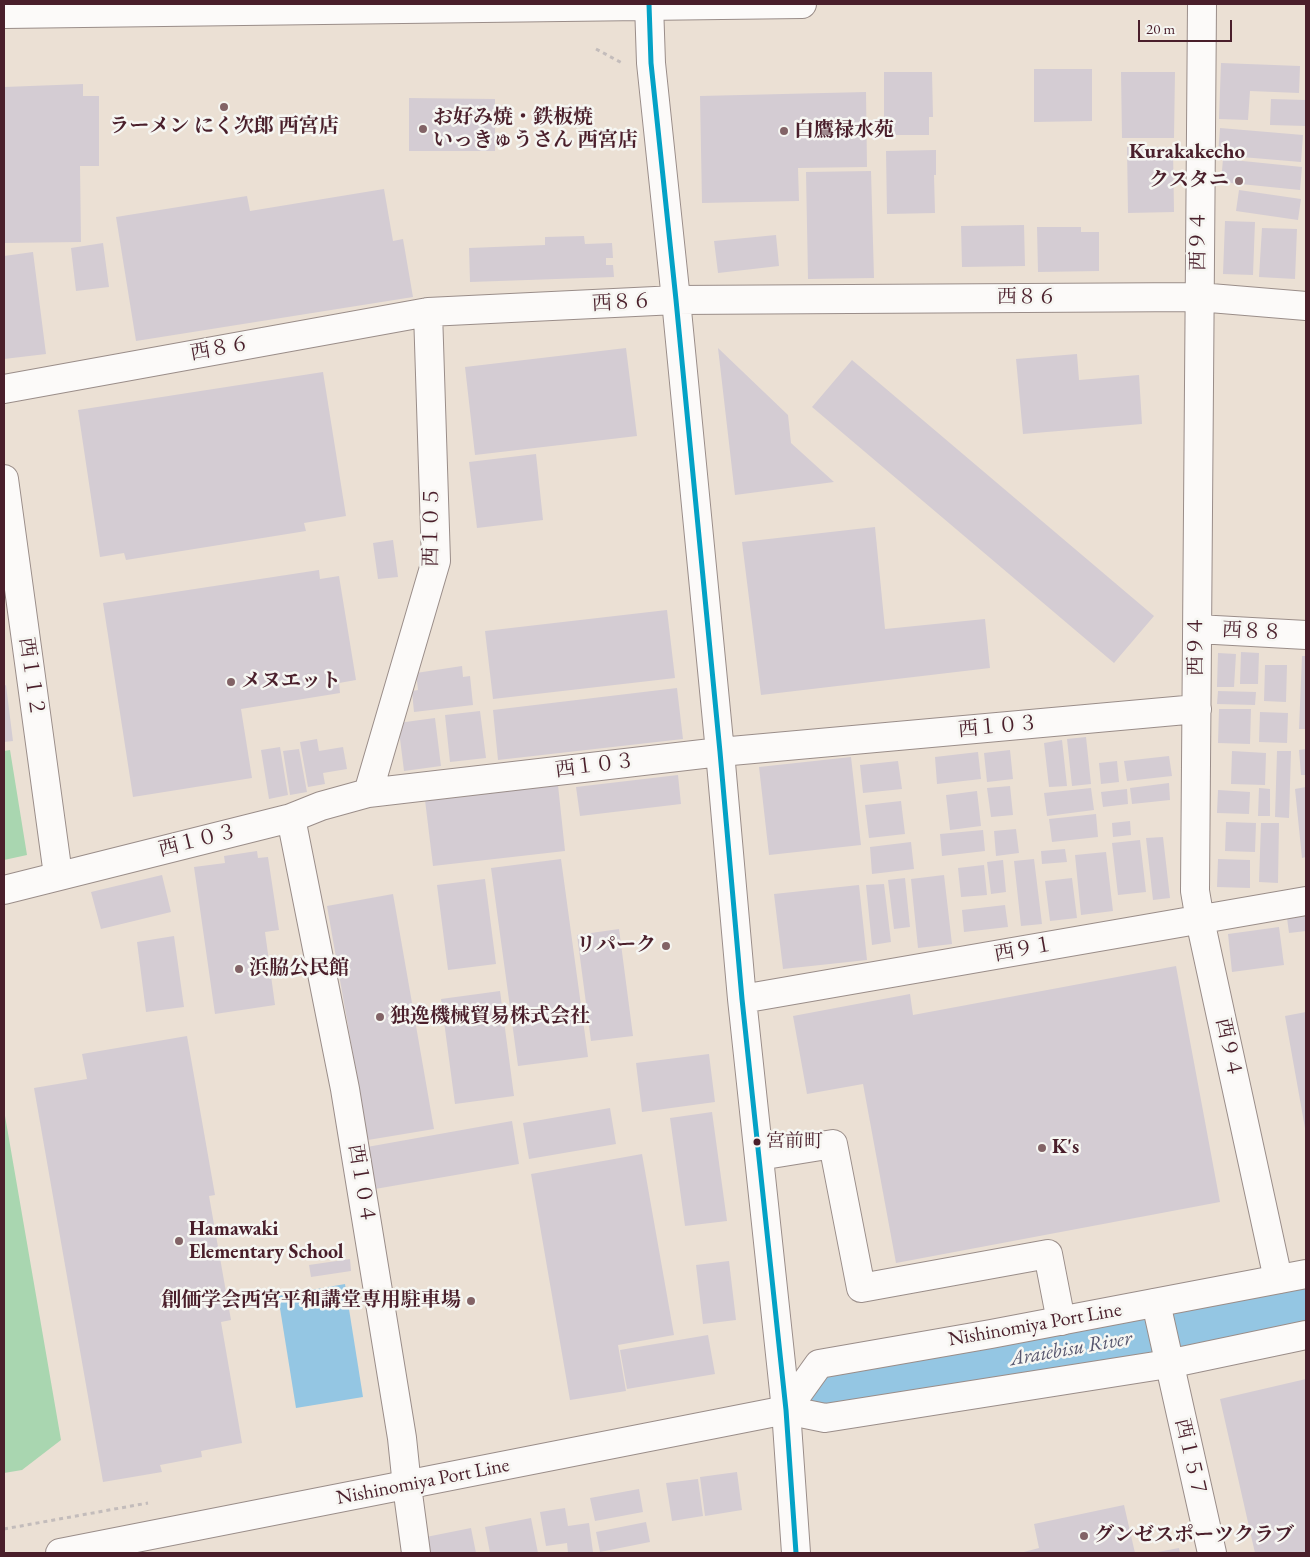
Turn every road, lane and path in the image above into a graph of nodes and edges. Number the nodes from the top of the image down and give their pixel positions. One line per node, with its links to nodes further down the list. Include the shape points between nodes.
1 (802, 4): 3 (street)
2 (1202, 4): 7 (street, 西９４)
3 (649, 5): 4 (street); 8 (street, via 651,63)
4 (7, 11)
5 (596, 49): 6 (path)
6 (622, 63)
7 (1198, 297): 8 (street, 西８６); 9 (street, 西８６); 13 (street, 西９４)
8 (676, 300): 10 (street, 西８６); 16 (street)
9 (1306, 306)
10 (428, 312): 11 (street, 西８６); 17 (street, 西１０５, via 436,561)
11 (4, 389)
12 (4, 479): 19 (street, 西１１２)
13 (1198, 629): 14 (street, 西８８); 15 (street, 西９４)
14 (1306, 635)
15 (1197, 709): 16 (street, 西１０３); 22 (street, 西９４, via 1195,891)
16 (720, 752): 17 (street, 西１０３); 23 (street)
17 (368, 793): 18 (street, 西１０３)
18 (291, 818): 19 (street, 西１０３); 32 (street, 西１０４, via 345,1089)
19 (58, 875): 20 (street, 西１０３)
20 (4, 890)
21 (1306, 901): 22 (street, 西９１)
22 (1200, 920): 23 (street, 西９１); 26 (street, 西９４)
23 (742, 1000): 24 (street)
24 (759, 1156): 28 (street, via 833,1144 861,1288 1048,1254); 31 (street)
25 (1306, 1274): 26 (street, Nishinomiya Port Line)
26 (1278, 1279): 27 (street, Nishinomiya Port Line)
27 (1157, 1310): 28 (street, Nishinomiya Port Line); 30 (street, 西１５７)
28 (1061, 1321): 31 (street, Nishinomiya Port Line, via 819,1364)
29 (1306, 1336): 30 (street, Nishinomiya Port Line)
30 (1168, 1360): 31 (street, Nishinomiya Port Line, via 825,1418); 36 (street, 西１５７)
31 (786, 1410): 32 (street, Nishinomiya Port Line); 35 (street)
32 (407, 1486): 33 (street, Nishinomiya Port Line); 34 (street, 西１０４)
33 (60, 1553)
34 (416, 1553)
35 (796, 1553)
36 (1212, 1553)

